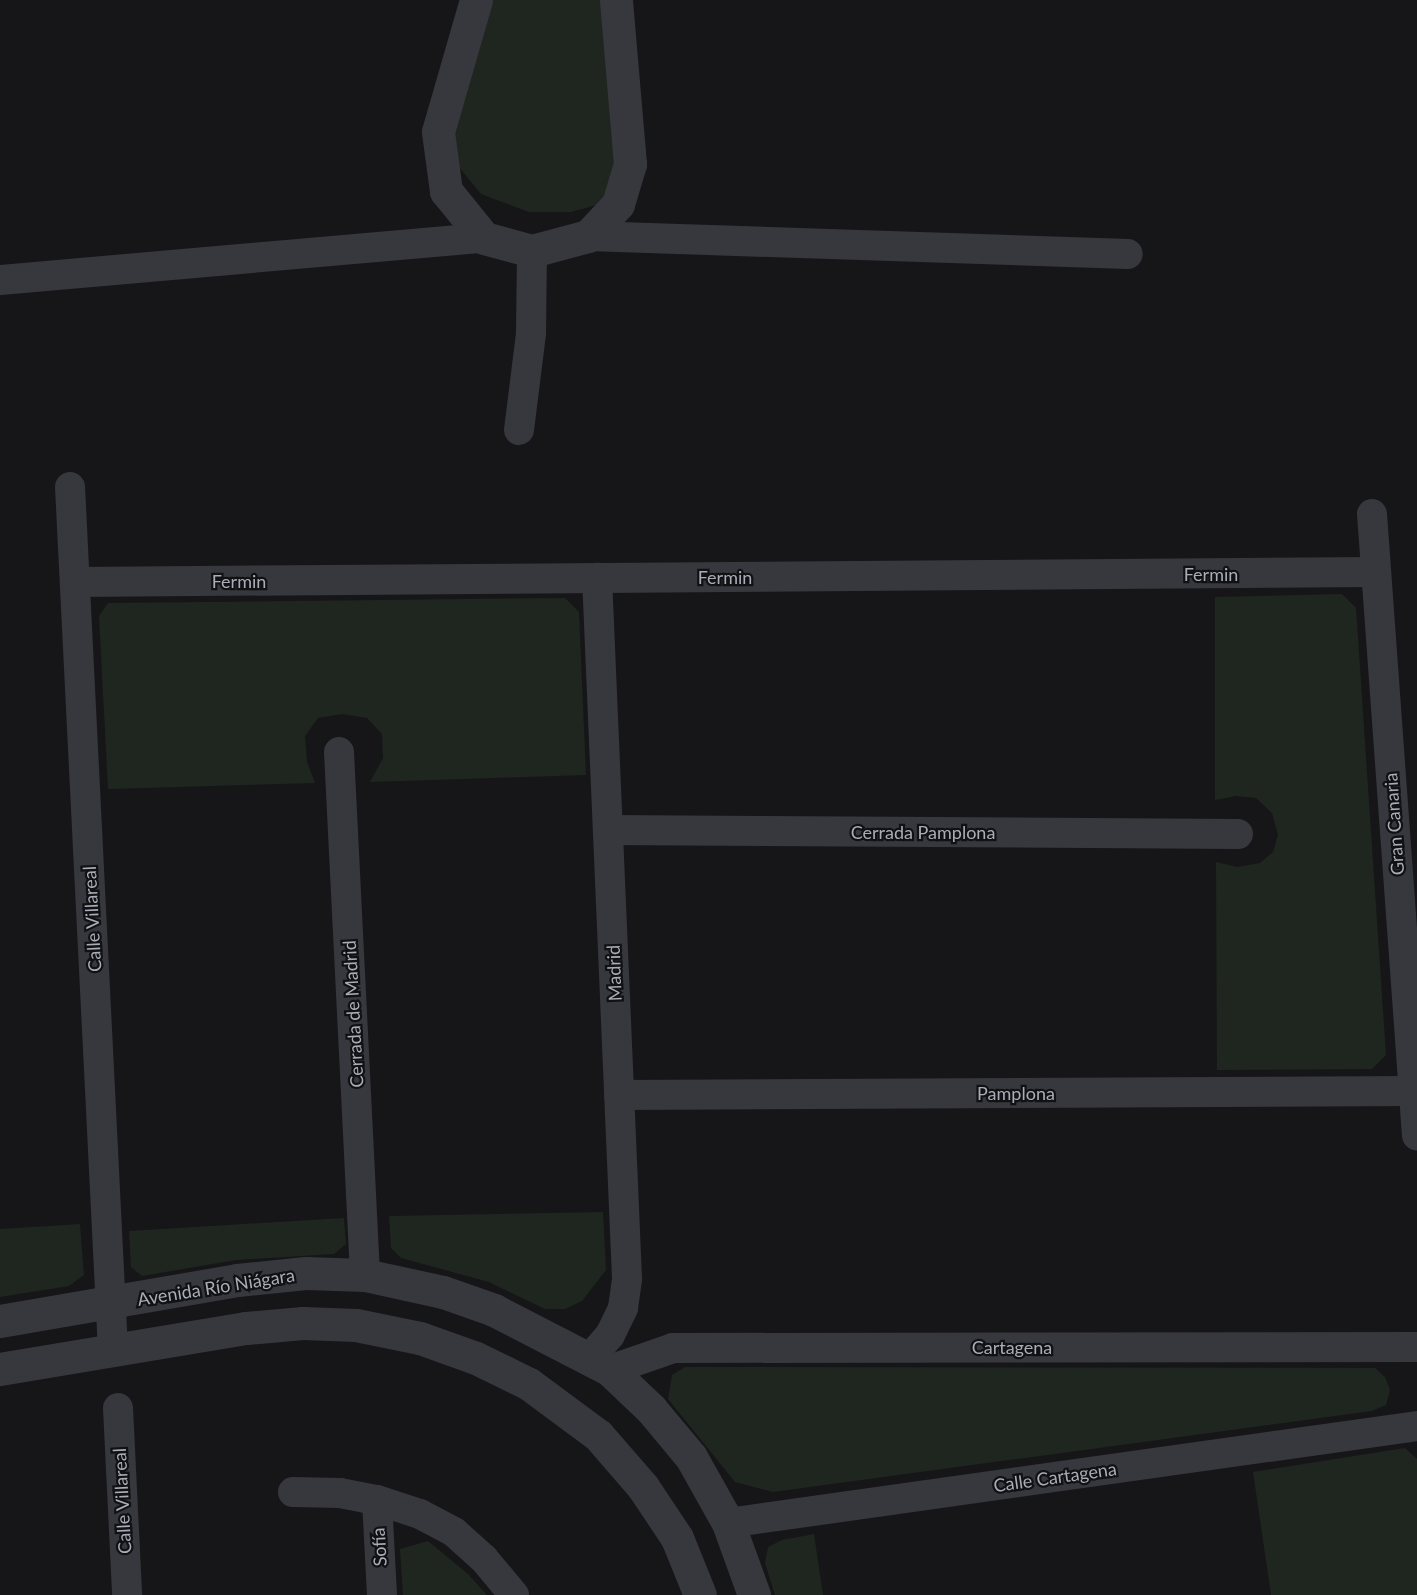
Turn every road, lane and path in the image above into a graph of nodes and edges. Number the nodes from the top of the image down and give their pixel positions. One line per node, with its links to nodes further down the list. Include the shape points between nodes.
1 (476, 0): 4 (street, via 438,132 446,191)
2 (616, 0): 3 (street, via 630,164 618,204)
3 (588, 236): 5 (street); 6 (street)
4 (484, 238): 5 (street); 7 (street)
5 (532, 251): 8 (street, via 531,333)
6 (1128, 254)
7 (0, 280)
8 (519, 430)
9 (70, 487): 13 (street, Calle Villareal)
10 (1372, 514): 11 (street, Gran Canaria)
11 (1376, 572): 12 (street, Fermin); 17 (street, Gran Canaria)
12 (597, 578): 13 (street, Fermin); 15 (street, Madrid)
13 (75, 582): 21 (street, Calle Villareal)
14 (339, 752): 20 (street, Cerrada de Madrid)
15 (608, 830): 16 (street, Cerrada Pamplona); 18 (street, Madrid)
16 (1238, 834)
17 (1414, 1091): 18 (street, Pamplona); 19 (street, Gran Canaria)
18 (619, 1095): 25 (street, Madrid, via 627,1278 623,1308)
19 (1417, 1135)
20 (366, 1275): 21 (street, Avenida Río Niágara, via 306,1273 237,1280); 25 (street, Avenida Río Niágara, via 443,1292 494,1310)
21 (111, 1303): 22 (street, Avenida Río Niágara); 24 (street, Calle Villareal)
22 (0, 1321)
23 (1417, 1347): 25 (street, Cartagena, via 673,1348)
24 (113, 1351): 26 (street); 35 (street, via 246,1328 303,1323 367,1327 420,1338 476,1358 529,1384 598,1435 643,1487 677,1538)
25 (600, 1364): 31 (street, Avenida Río Niágara, via 651,1409 691,1457)
26 (0, 1369)
27 (118, 1408): 32 (street, Calle Villareal)
28 (1417, 1426): 31 (street, Calle Cartagena)
29 (293, 1492): 30 (street, via 340,1493)
30 (377, 1500): 33 (street, Sofía); 34 (street, via 420,1514 454,1532 484,1559)
31 (728, 1523): 36 (street, Avenida Río Niágara)
32 (127, 1595)
33 (382, 1595)
34 (514, 1595)
35 (700, 1595)
36 (754, 1595)

